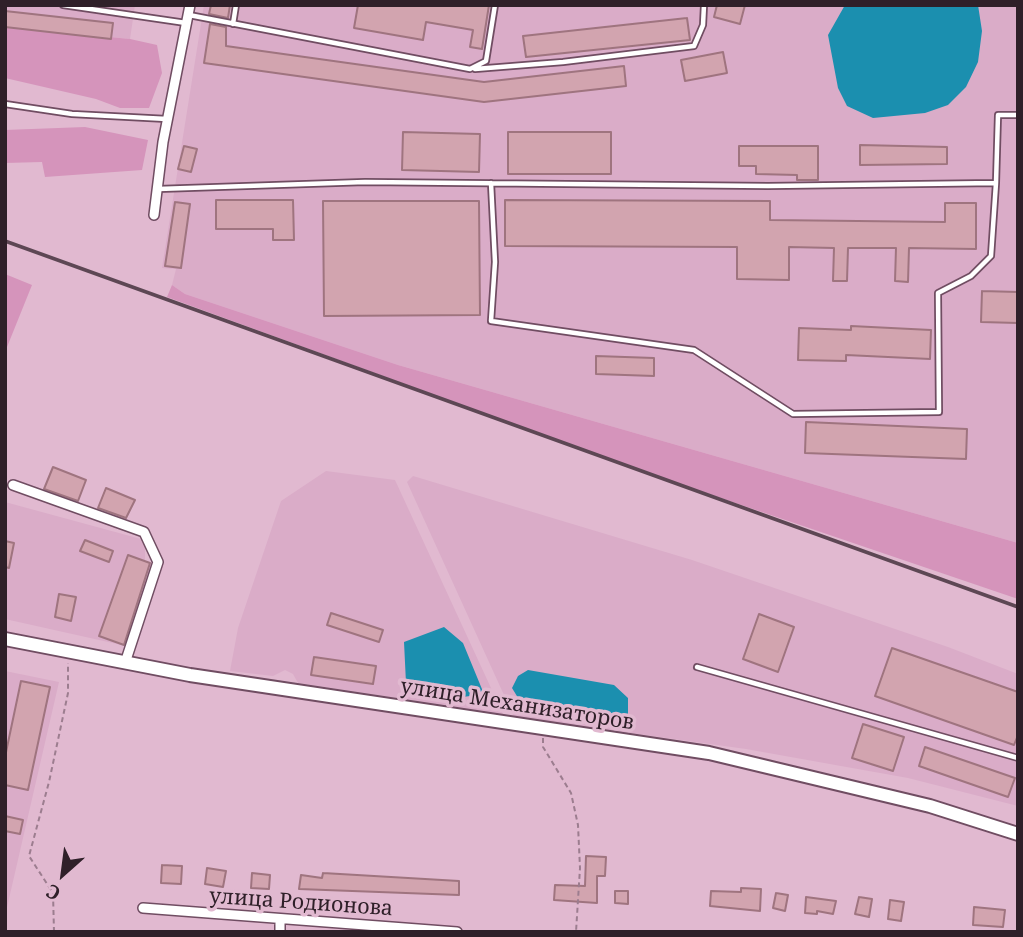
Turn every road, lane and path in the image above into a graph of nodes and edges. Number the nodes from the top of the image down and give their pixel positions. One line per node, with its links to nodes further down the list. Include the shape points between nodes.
1 (63, 5): 5 (lane)
2 (236, 5): 6 (lane)
3 (495, 5): 7 (lane, via 486,61)
4 (704, 5): 7 (lane, via 703,25 694,46)
5 (188, 15): 6 (lane); 10 (street)
6 (233, 24): 7 (lane)
7 (470, 69)
8 (5, 104): 10 (lane, via 72,114)
9 (1018, 116): 12 (lane, via 998,115)
10 (167, 119): 13 (street)
11 (491, 183): 12 (lane); 12 (lane, via 495,262 491,321 694,351 793,414 939,412 938,293 971,276 991,256); 13 (lane)
12 (996, 183)
13 (157, 189): 14 (street)
14 (153, 215)
15 (13, 485): 18 (street, via 144,532 158,562)
16 (5, 639): 17 (street, улица Механизаторов)
17 (68, 652): 18 (street, улица Механизаторов); 25 (path, via 68,692 29,856 53,893)
18 (125, 663): 20 (street, улица Механизаторов)
19 (697, 667): 21 (lane)
20 (542, 728): 22 (street, улица Механизаторов, via 709,753 930,806); 28 (path, via 543,747 571,793 578,825)
21 (1018, 758)
22 (1018, 834)
23 (143, 908): 24 (street, улица Родионова)
24 (280, 919): 26 (street); 27 (street, улица Родионова)
25 (54, 932)
26 (280, 932)
27 (457, 932)
28 (576, 932)

